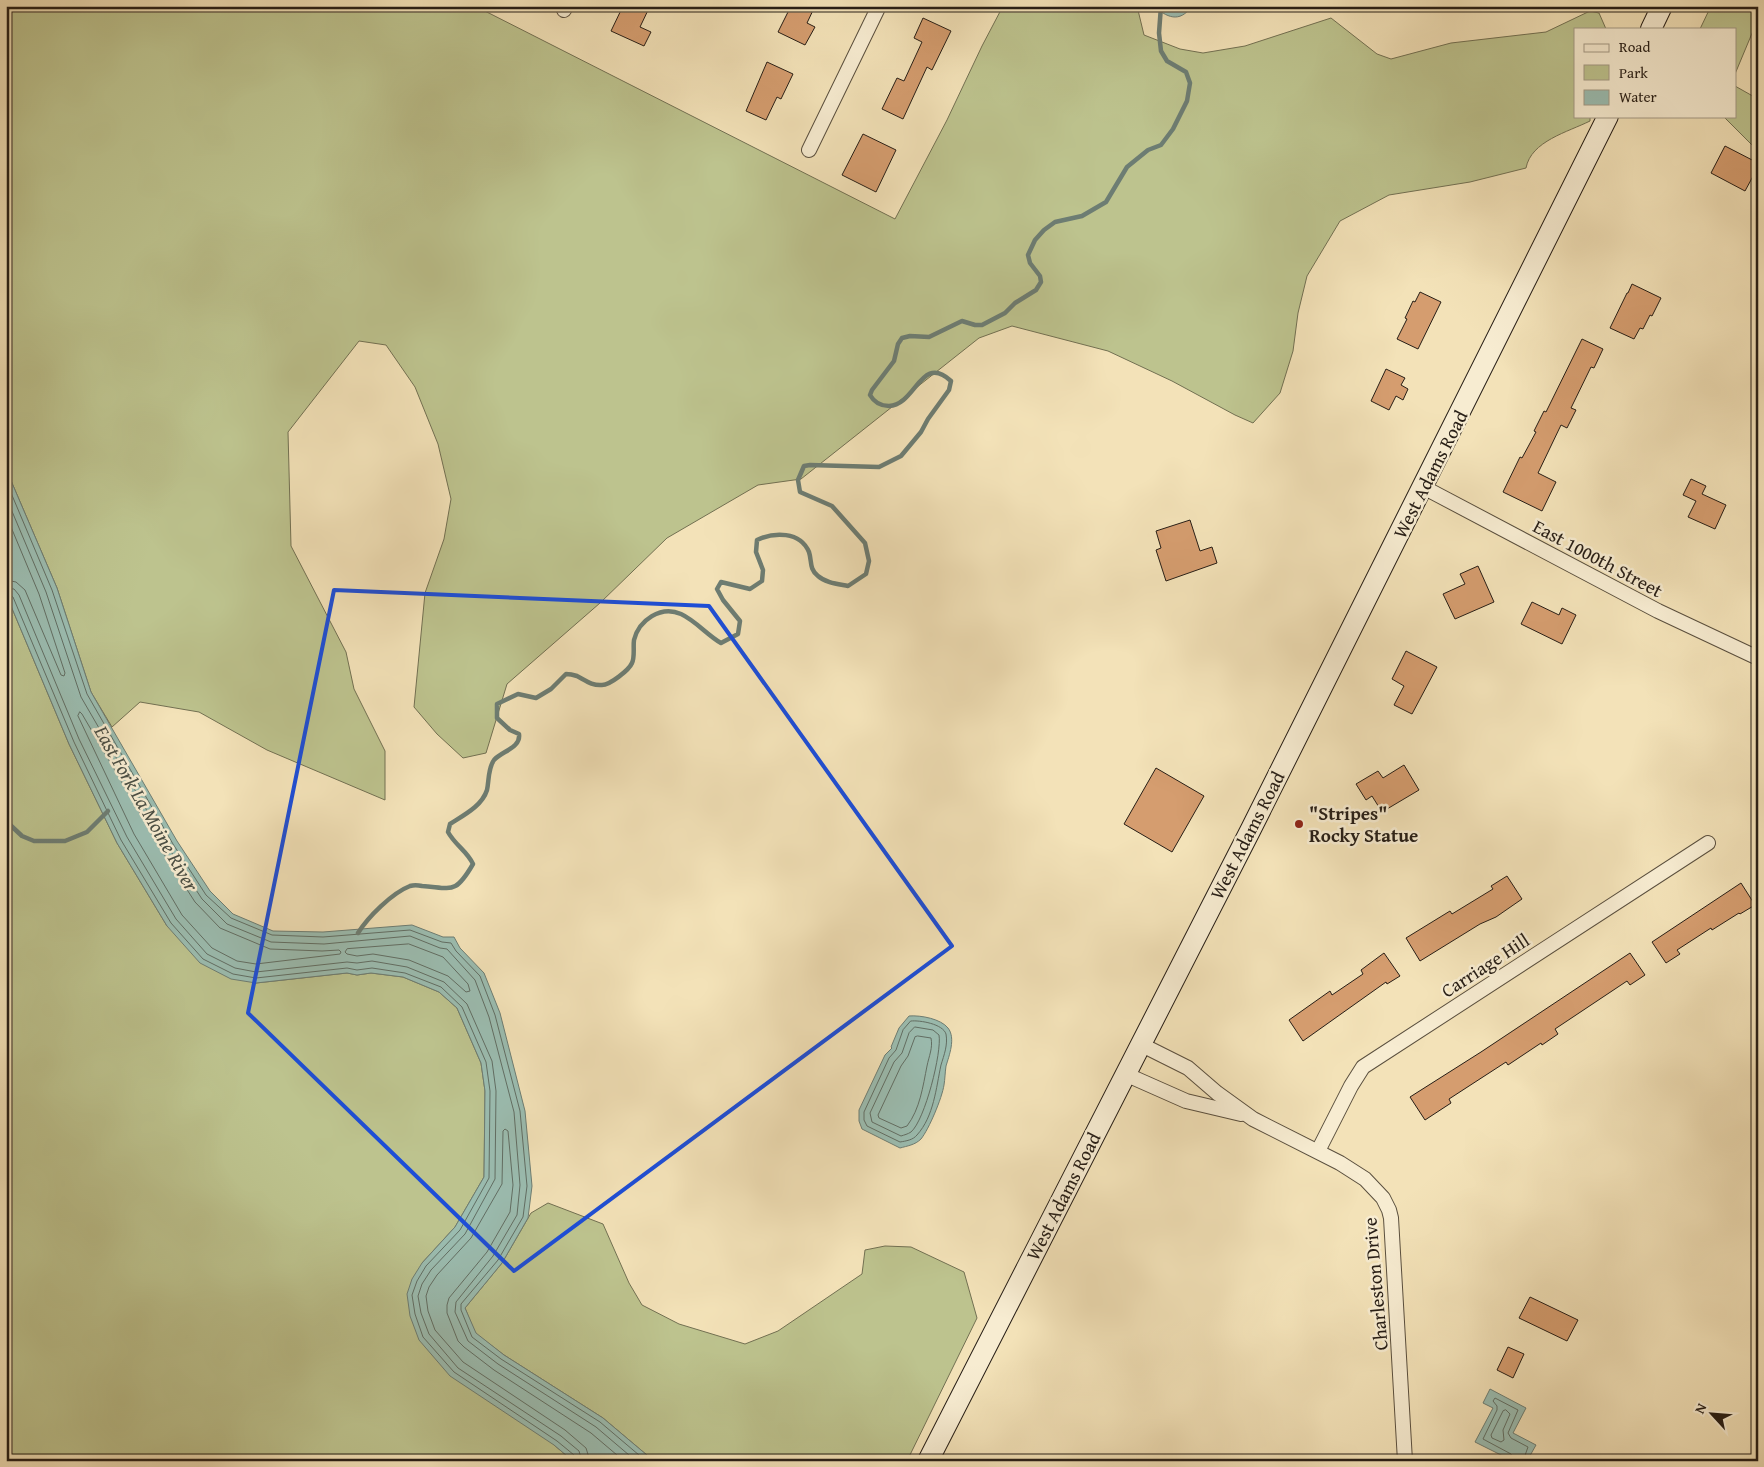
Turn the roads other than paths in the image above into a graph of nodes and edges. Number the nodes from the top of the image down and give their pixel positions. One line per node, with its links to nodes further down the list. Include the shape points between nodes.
1 (879, 6): 5 (street)
2 (1662, 6): 3 (street)
3 (1651, 28)
4 (1607, 118): 6 (street, West Adams Road)
5 (809, 150)
6 (1423, 487): 7 (street, East 1000th Street, via 1658,611); 9 (street, West Adams Road)
7 (1758, 658)
8 (1708, 842): 12 (street, Carriage Hill, via 1363,1067)
9 (1140, 1044): 10 (street, West Adams Road); 11 (street, Charleston Drive, via 1188,1068 1216,1093)
10 (1125, 1074): 11 (street, Charleston Drive, via 1186,1101); 13 (street, West Adams Road)
11 (1253, 1118): 12 (street, Charleston Drive)
12 (1318, 1152): 14 (street, Charleston Drive, via 1365,1179 1383,1198 1389,1210)
13 (928, 1461)
14 (1405, 1461)

